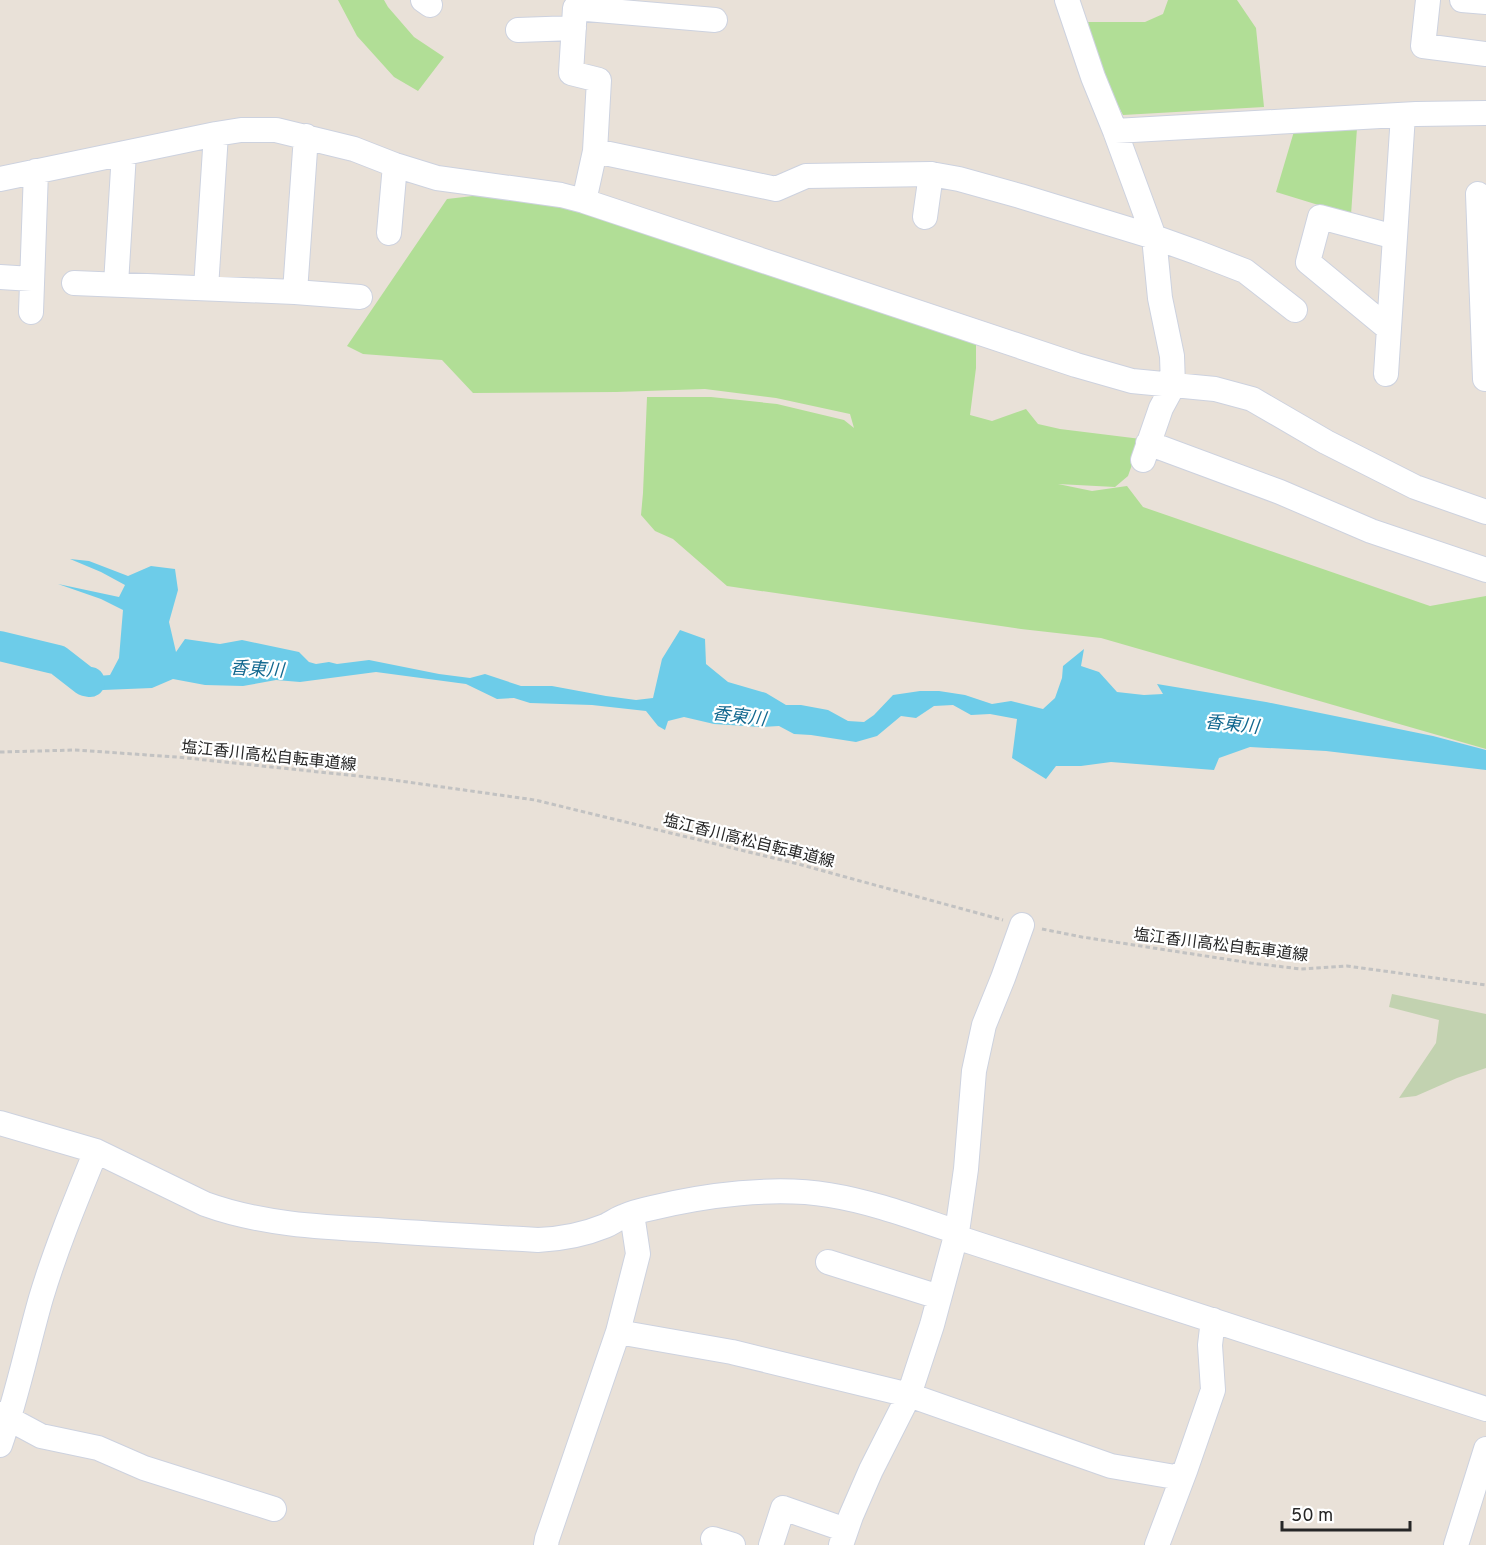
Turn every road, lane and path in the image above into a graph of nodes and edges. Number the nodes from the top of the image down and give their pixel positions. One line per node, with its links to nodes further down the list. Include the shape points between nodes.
1 (1067, 0): 11 (street)
2 (1428, 0): 8 (street, via 1423,46)
3 (1462, 0): 4 (street)
4 (1486, 2)
5 (715, 20): 6 (street, via 575,8)
6 (574, 28): 7 (street); 14 (street, via 571,73 599,80)
7 (518, 30)
8 (1486, 54)
9 (1486, 113): 10 (street)
10 (1403, 115): 11 (street); 25 (street)
11 (1115, 131): 24 (street)
12 (216, 134): 13 (street, via 276,130); 15 (street); 31 (street)
13 (306, 136): 16 (street, via 354,148); 32 (street)
14 (595, 151): 18 (street, via 776,189 806,176); 21 (street)
15 (124, 153): 17 (street); 30 (street)
16 (395, 165): 21 (street, via 437,178); 23 (street)
17 (36, 171): 19 (street); 28 (street)
18 (931, 174): 22 (street); 24 (street, via 1010,193)
19 (0, 178)
20 (1478, 194): 26 (street)
21 (585, 201): 39 (street, via 1076,365 1132,381)
22 (925, 217)
23 (389, 233)
24 (1154, 237): 34 (street, via 1245,271); 39 (street)
25 (1395, 237): 36 (street); 36 (street, via 1320,217 1308,262)
26 (1483, 239): 38 (street)
27 (0, 277): 28 (street)
28 (32, 279): 35 (street)
29 (74, 283): 30 (street)
30 (116, 284): 31 (street)
31 (206, 288): 32 (street)
32 (296, 292): 33 (street)
33 (360, 297)
34 (1295, 310)
35 (31, 312)
36 (1389, 329): 37 (street)
37 (1386, 374)
38 (1485, 379)
39 (1173, 386): 40 (street, via 1215,389 1252,399 1405,482); 41 (street, via 1145,451 1280,492 1371,531)
40 (1486, 512)
41 (1486, 570)
42 (0, 752): 43 (path, 塩江香川高松自転車道線, via 75,750 177,757 387,779 534,800 798,864)
43 (1022, 925): 44 (path, 塩江香川高松自転車道線, via 1082,938 1251,963 1301,969 1347,966); 48 (street, via 984,1025 974,1071)
44 (1486, 985)
45 (0, 1123): 46 (street)
46 (96, 1151): 47 (street, via 222,1210 311,1226 538,1240 565,1238); 55 (street, via 58,1242)
47 (632, 1214): 48 (street, via 721,1195 780,1191 849,1198); 52 (street, via 638,1254)
48 (957, 1234): 50 (street); 51 (street)
49 (828, 1262): 50 (street)
50 (939, 1298): 53 (street)
51 (1214, 1320): 54 (street); 58 (street, via 1210,1345 1213,1390)
52 (618, 1332): 53 (street, via 732,1352); 61 (street)
53 (909, 1395): 58 (street, via 1112,1466 1175,1477); 60 (street, via 871,1470)
54 (1486, 1409)
55 (5, 1416): 56 (street); 59 (street, via 41,1436 98,1448 144,1468)
56 (0, 1445)
57 (1486, 1449): 64 (street)
58 (1185, 1471): 63 (street)
59 (274, 1509)
60 (844, 1537): 62 (street, via 783,1508)
61 (546, 1545)
62 (771, 1545)
63 (1157, 1545)
64 (1456, 1545)

